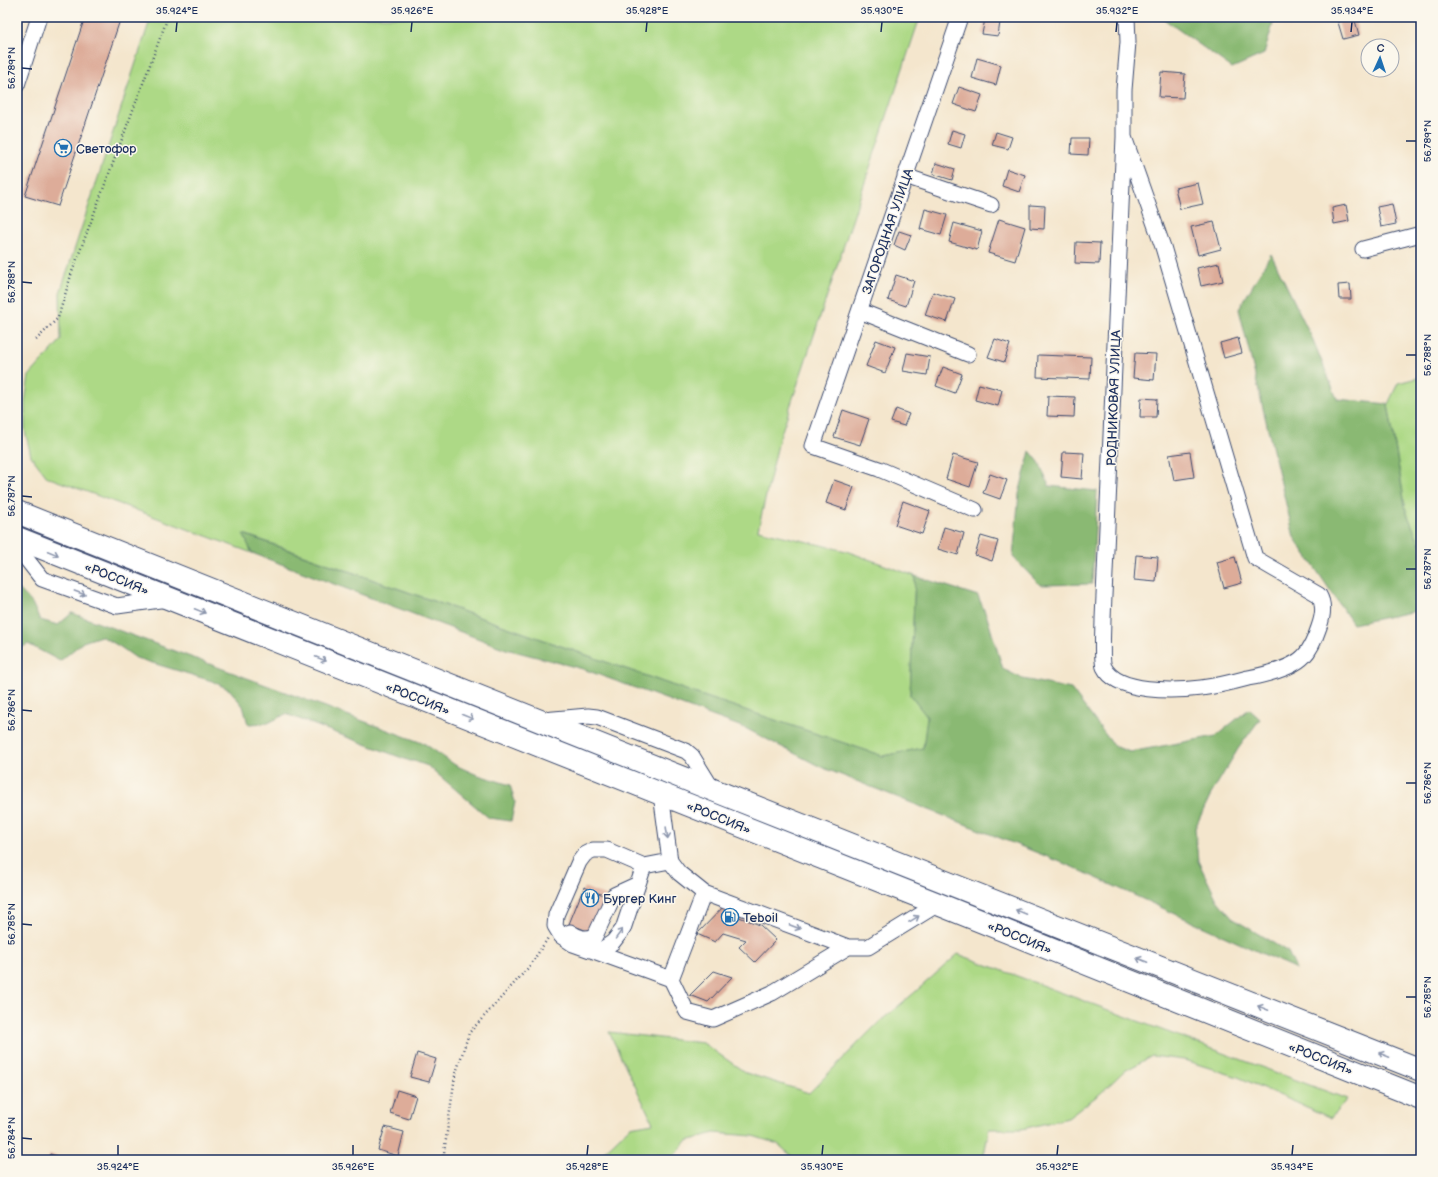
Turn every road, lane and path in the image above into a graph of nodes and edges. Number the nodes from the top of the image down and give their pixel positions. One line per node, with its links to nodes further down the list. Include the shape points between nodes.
1 (39, 17): 5 (street)
2 (168, 17): 12 (path, via 72,272 58,318)
3 (960, 17): 7 (street, ЗАГОРОДНАЯ УЛИЦА)
4 (1127, 17): 6 (street, РОДНИКОВАЯ УЛИЦА)
5 (17, 85)
6 (1124, 137): 6 (street, РОДНИКОВАЯ УЛИЦА, via 1163,248 1255,558 1319,595 1323,606 1319,627 1305,656 1285,667 1247,679 1201,688 1148,689 1118,680 1104,667 1103,619)
7 (905, 176): 8 (street); 11 (street, ЗАГОРОДНАЯ УЛИЦА)
8 (991, 205)
9 (1421, 234): 10 (street)
10 (1363, 249)
11 (860, 311): 13 (street); 14 (street, ЗАГОРОДНАЯ УЛИЦА, via 813,446 879,469)
12 (36, 340)
13 (968, 354)
14 (975, 510)
15 (17, 512): 30 (highway, «РОССИЯ», one-way to 15)
16 (17, 538): 18 (highway, «РОССИЯ», one-way to 18)
17 (17, 547): 18 (street, one-way to 18, via 42,579 117,606)
18 (168, 598): 19 (highway, «РОССИЯ», one-way to 19)
19 (661, 794): 21 (street, one-way to 21); 25 (highway, «РОССИЯ»)
20 (593, 850): 22 (street, via 607,850); 23 (street, via 566,910 564,924 567,930 577,937 586,939 595,936 614,895); 26 (street, via 585,854 579,862 556,915)
21 (670, 861): 22 (street); 24 (street, via 679,873)
22 (644, 866): 23 (street)
23 (638, 884): 28 (street, one-way to 23, via 603,949 613,942 622,929)
24 (704, 893): 27 (street, one-way to 27); 29 (street)
25 (938, 904): 27 (street, one-way to 25, via 868,947); 31 (highway, «РОССИЯ»)
26 (555, 926): 28 (street, via 561,936); 32 (path, via 530,967 469,1033 455,1076)
27 (848, 947): 29 (street, via 772,994 713,1019 686,1012)
28 (590, 950): 29 (street)
29 (671, 979)
30 (1421, 1070)
31 (1421, 1098)
32 (443, 1160)

